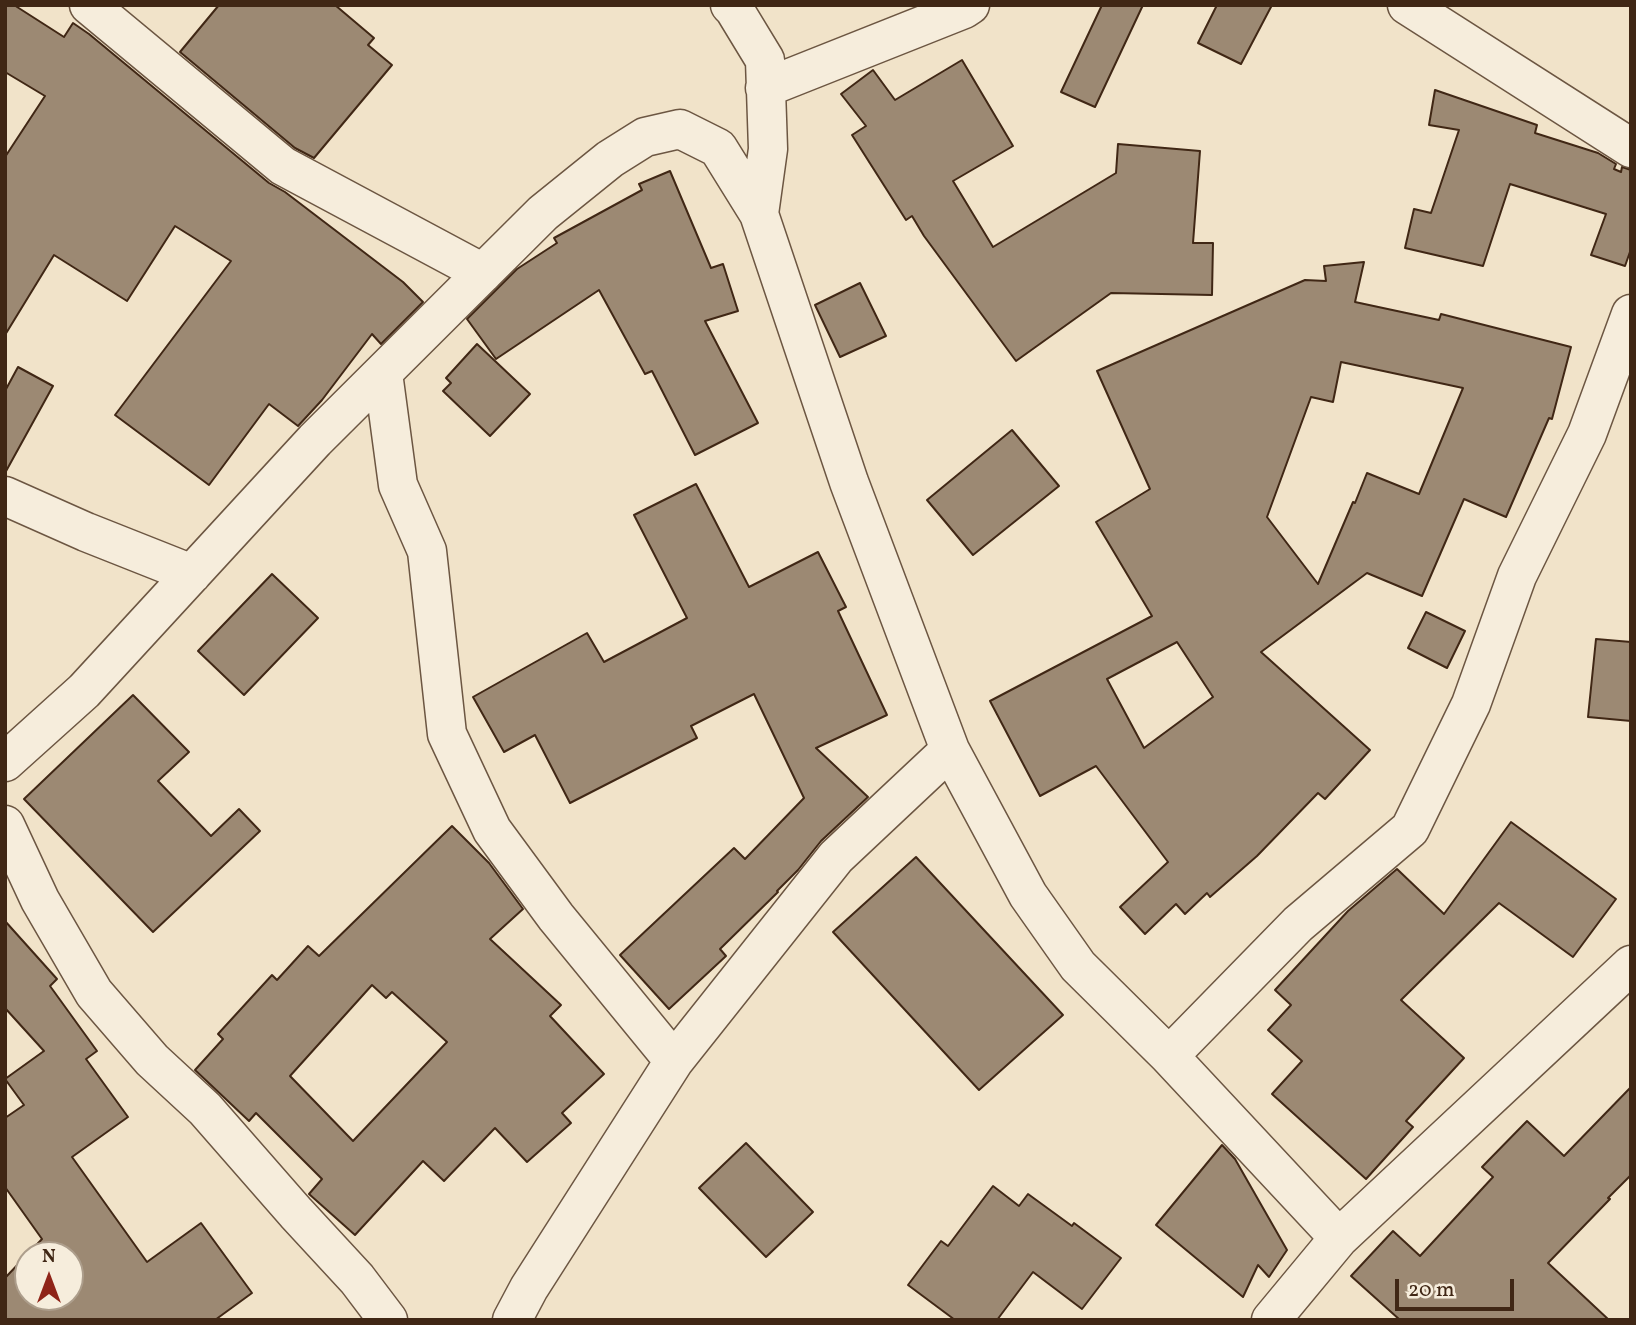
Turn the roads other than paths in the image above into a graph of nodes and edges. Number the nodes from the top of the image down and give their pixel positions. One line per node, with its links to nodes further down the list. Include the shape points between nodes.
1 (89, 5): 8 (street, via 283,166)
2 (730, 5): 5 (street, via 765,60)
3 (970, 5): 5 (street)
4 (1407, 5): 6 (street)
5 (765, 88): 7 (street, via 768,149)
6 (1631, 148)
7 (759, 214): 8 (street, via 719,148 680,129 645,136 543,213); 13 (street, via 849,482)
8 (483, 273): 10 (street)
9 (1631, 314): 17 (street, via 1587,433 1517,576 1471,704 1410,829 1298,924)
10 (383, 373): 12 (street); 18 (street, via 398,485 426,551 447,734 492,830 556,917)
11 (5, 496): 12 (street)
12 (192, 574): 14 (street, via 85,691)
13 (950, 750): 17 (street, via 1049,926 1078,966); 18 (street, via 836,857)
14 (5, 762)
15 (5, 825): 20 (street, via 40,900 94,993 152,1060 205,1109)
16 (1631, 965): 19 (street)
17 (1169, 1056): 19 (street)
18 (674, 1060): 21 (street)
19 (1339, 1238): 22 (street)
20 (388, 1320)
21 (512, 1320)
22 (1271, 1320)

